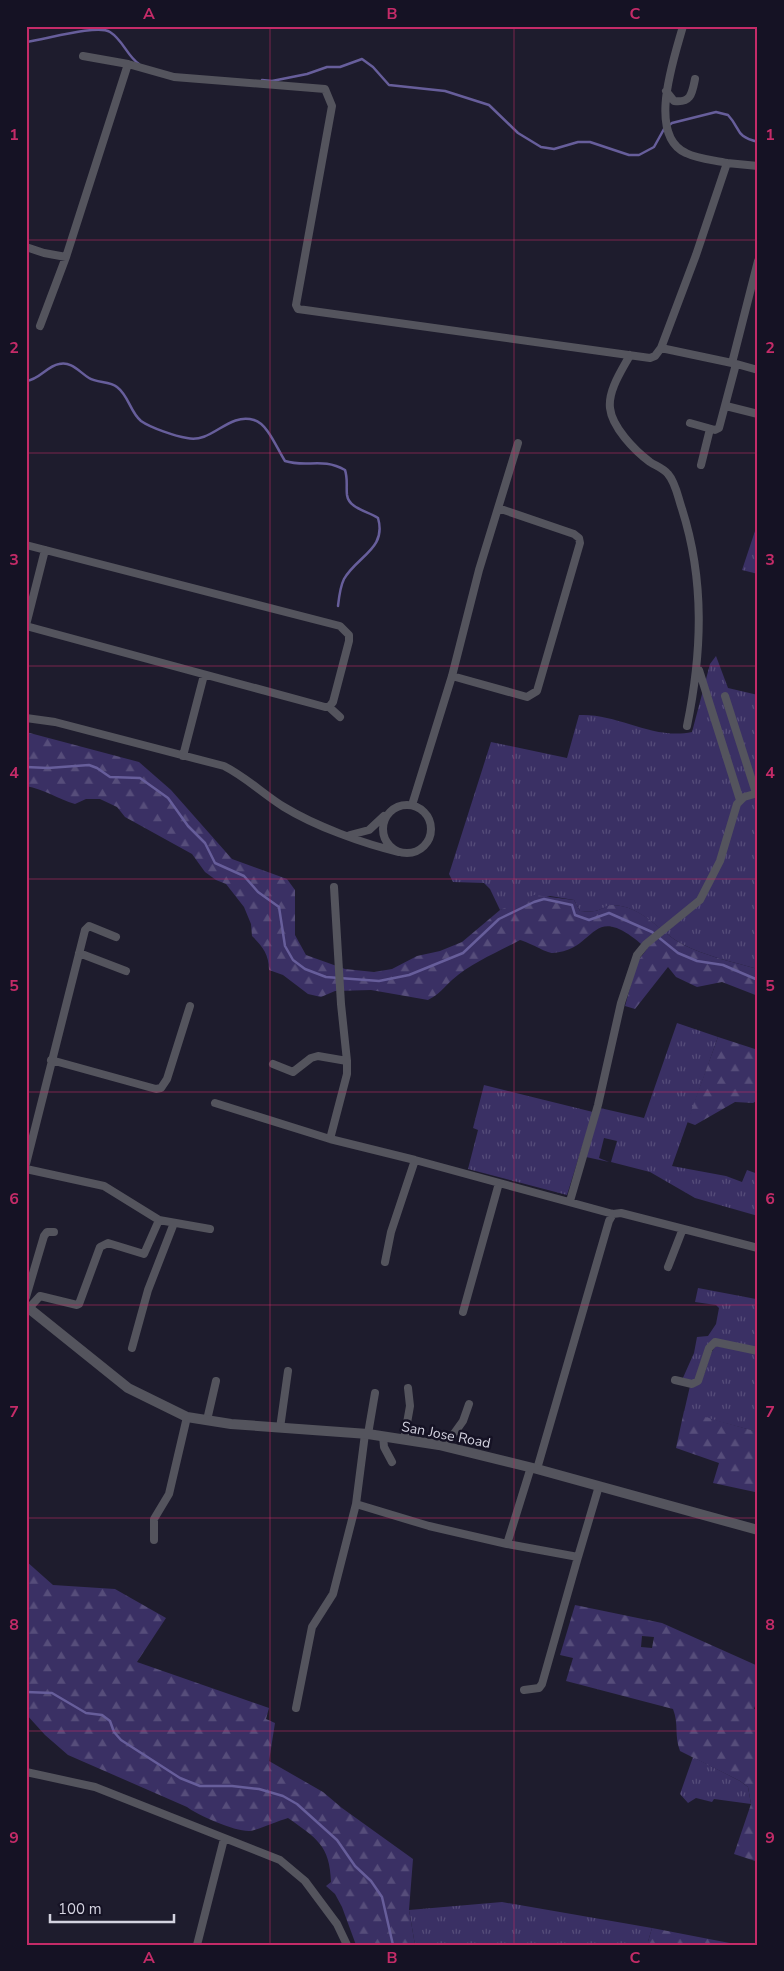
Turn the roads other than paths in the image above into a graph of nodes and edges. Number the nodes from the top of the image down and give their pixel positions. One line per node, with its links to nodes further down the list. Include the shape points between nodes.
1 (683, 26): 5 (street)
2 (83, 56): 3 (street)
3 (128, 64): 9 (street); 13 (street, via 174,77 325,89 332,106 296,305 298,309)
4 (695, 79): 5 (street, via 691,97 686,101 674,101)
5 (666, 92): 6 (street, via 665,115 675,144 685,153)
6 (727, 163): 7 (street); 12 (street)
7 (758, 166)
8 (26, 247): 9 (street)
9 (66, 257): 11 (street)
10 (758, 260): 14 (street)
11 (40, 326)
12 (661, 348): 13 (street, via 650,358); 14 (street)
13 (630, 355): 26 (street, via 616,382 610,408 620,430 630,442 669,475 678,498 692,542 696,572 699,612)
14 (734, 363): 15 (street); 16 (street)
15 (758, 370)
16 (726, 406): 17 (street); 19 (street, via 719,428)
17 (758, 414)
18 (690, 423): 19 (street)
19 (710, 429): 21 (street)
20 (518, 443): 22 (street)
21 (701, 466)
22 (498, 508): 28 (street); 28 (street, via 574,534 580,543 537,691 527,697)
23 (26, 545): 24 (street)
24 (45, 550): 25 (street); 30 (street, via 340,626 349,635 349,642)
25 (26, 626): 27 (street)
26 (697, 666): 33 (street); 36 (street)
27 (204, 675): 30 (street); 34 (street)
28 (452, 676): 37 (street)
29 (725, 696): 35 (street)
30 (329, 707): 31 (street)
31 (340, 717)
32 (26, 718): 34 (street, via 55,722)
33 (687, 726)
34 (183, 756): 39 (street, via 224,766 303,818)
35 (757, 793): 36 (street)
36 (740, 800): 55 (street, via 720,861 700,900 646,944 634,960)
37 (412, 805): 38 (street, via 400,805); 40 (street, via 427,814 430,836 427,843 414,852)
38 (388, 813): 39 (street, via 369,830); 40 (street, via 383,835)
39 (348, 836): 40 (street)
40 (399, 852)
41 (334, 887): 47 (street)
42 (116, 937): 43 (street, via 86,927)
43 (79, 954): 44 (street); 46 (street)
44 (126, 971)
45 (190, 1006): 46 (street, via 161,1088)
46 (51, 1060): 52 (street)
47 (347, 1061): 48 (street, via 318,1056 293,1072); 50 (street, via 346,1079)
48 (273, 1064)
49 (215, 1103): 50 (street)
50 (330, 1139): 51 (street)
51 (414, 1160): 54 (street); 63 (street)
52 (26, 1164)
53 (26, 1169): 57 (street, via 104,1186)
54 (499, 1183): 55 (street); 67 (street)
55 (570, 1201): 56 (street)
56 (613, 1214): 60 (street, via 621,1213); 84 (street)
57 (159, 1220): 58 (street); 66 (street, via 144,1254 108,1243 100,1247 79,1304 38,1296)
58 (174, 1223): 59 (street); 68 (street, via 148,1290)
59 (210, 1229)
60 (682, 1230): 62 (street); 64 (street)
61 (54, 1232): 65 (street, via 47,1232 44,1236)
62 (758, 1248)
63 (385, 1262)
64 (668, 1267)
65 (26, 1296)
66 (28, 1306): 76 (street, San Jose Road, via 128,1388)
67 (462, 1312)
68 (132, 1348)
69 (758, 1351): 71 (street, via 715,1342 708,1348 698,1381 692,1384)
70 (288, 1371): 78 (street)
71 (675, 1380)
72 (216, 1381): 77 (street)
73 (408, 1388): 81 (street, via 410,1406)
74 (376, 1392): 79 (street)
75 (469, 1404): 82 (street, via 463,1421)
76 (186, 1417): 77 (street, San Jose Road); 88 (street, via 168,1494 154,1519)
77 (206, 1420): 78 (street, San Jose Road)
78 (280, 1428): 79 (street, San Jose Road)
79 (367, 1434): 80 (street, San Jose Road); 86 (street)
80 (383, 1436): 81 (street, San Jose Road); 83 (street, via 384,1447)
81 (404, 1440): 82 (street, San Jose Road)
82 (445, 1446): 84 (street, San Jose Road)
83 (392, 1462)
84 (534, 1468): 85 (street, San Jose Road); 89 (street)
85 (599, 1486): 87 (street, San Jose Road); 90 (street)
86 (356, 1504): 89 (street, via 429,1526); 92 (street, via 333,1594 312,1627)
87 (758, 1530)
88 (154, 1540)
89 (507, 1544): 90 (street)
90 (578, 1557): 91 (street, via 542,1684 538,1688)
91 (524, 1690)
92 (296, 1708)
93 (26, 1772): 94 (street, via 95,1787)
94 (224, 1839): 95 (street); 96 (street, via 280,1860 294,1870 337,1924)
95 (197, 1945)
96 (347, 1945)

